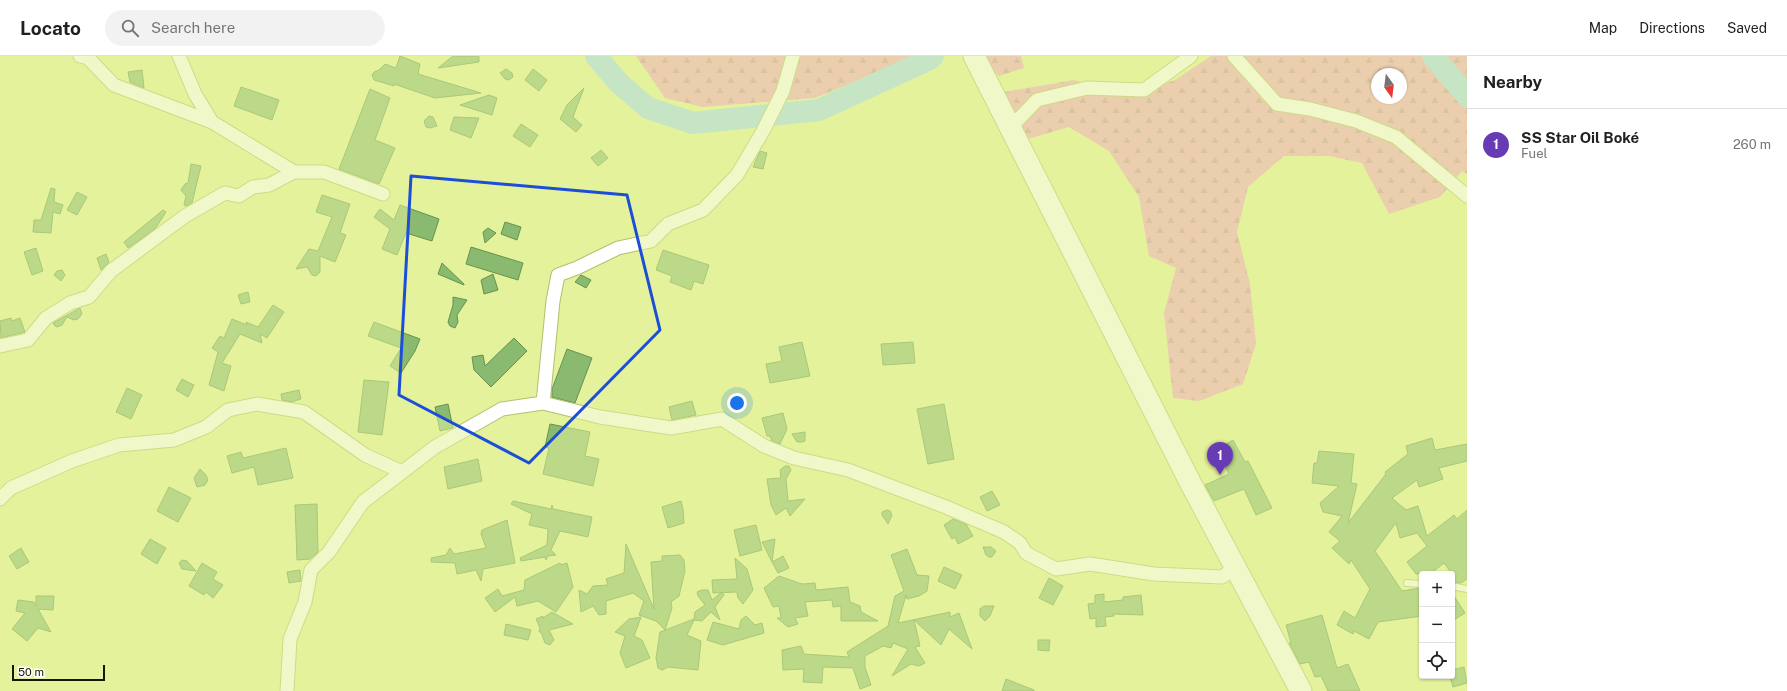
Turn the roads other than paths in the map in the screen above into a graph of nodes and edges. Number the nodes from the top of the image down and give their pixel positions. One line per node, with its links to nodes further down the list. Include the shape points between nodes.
1 (80, 56): 7 (street, via 88,58 114,85)
2 (179, 56): 7 (street, via 195,94)
3 (793, 56): 13 (street, via 783,91 741,169 703,210 668,224 651,241 618,248 558,276 553,301)
4 (974, 56): 8 (highway)
5 (1192, 56): 8 (street, via 1144,90 1088,88 1037,100)
6 (1234, 56): 11 (street, via 1277,104 1310,109 1356,121 1396,138)
7 (212, 122): 9 (street)
8 (1011, 127): 16 (highway, via 1191,484)
9 (294, 172): 10 (street, via 324,172); 12 (street, via 269,185 253,187 239,196 225,193 185,216 111,271 89,297 70,303 46,318 28,340)
10 (383, 194)
11 (1467, 196)
12 (0, 346)
13 (543, 403): 14 (street, via 502,409 435,447); 16 (street, via 600,417 672,428 722,419 764,446 794,458 848,470 1004,532 1020,543 1026,554 1056,569 1090,564 1154,574 1222,577)
14 (402, 472): 15 (street, via 365,455 304,412 257,404 228,410 206,427 174,440 119,445 72,461 11,488); 21 (street, via 362,502 329,552 311,570 305,602 290,639)
15 (0, 499)
16 (1236, 567): 22 (highway)
17 (1407, 583): 18 (lane)
18 (1419, 584)
19 (1455, 587): 20 (lane)
20 (1467, 589)
21 (288, 691)
22 (1301, 691)

